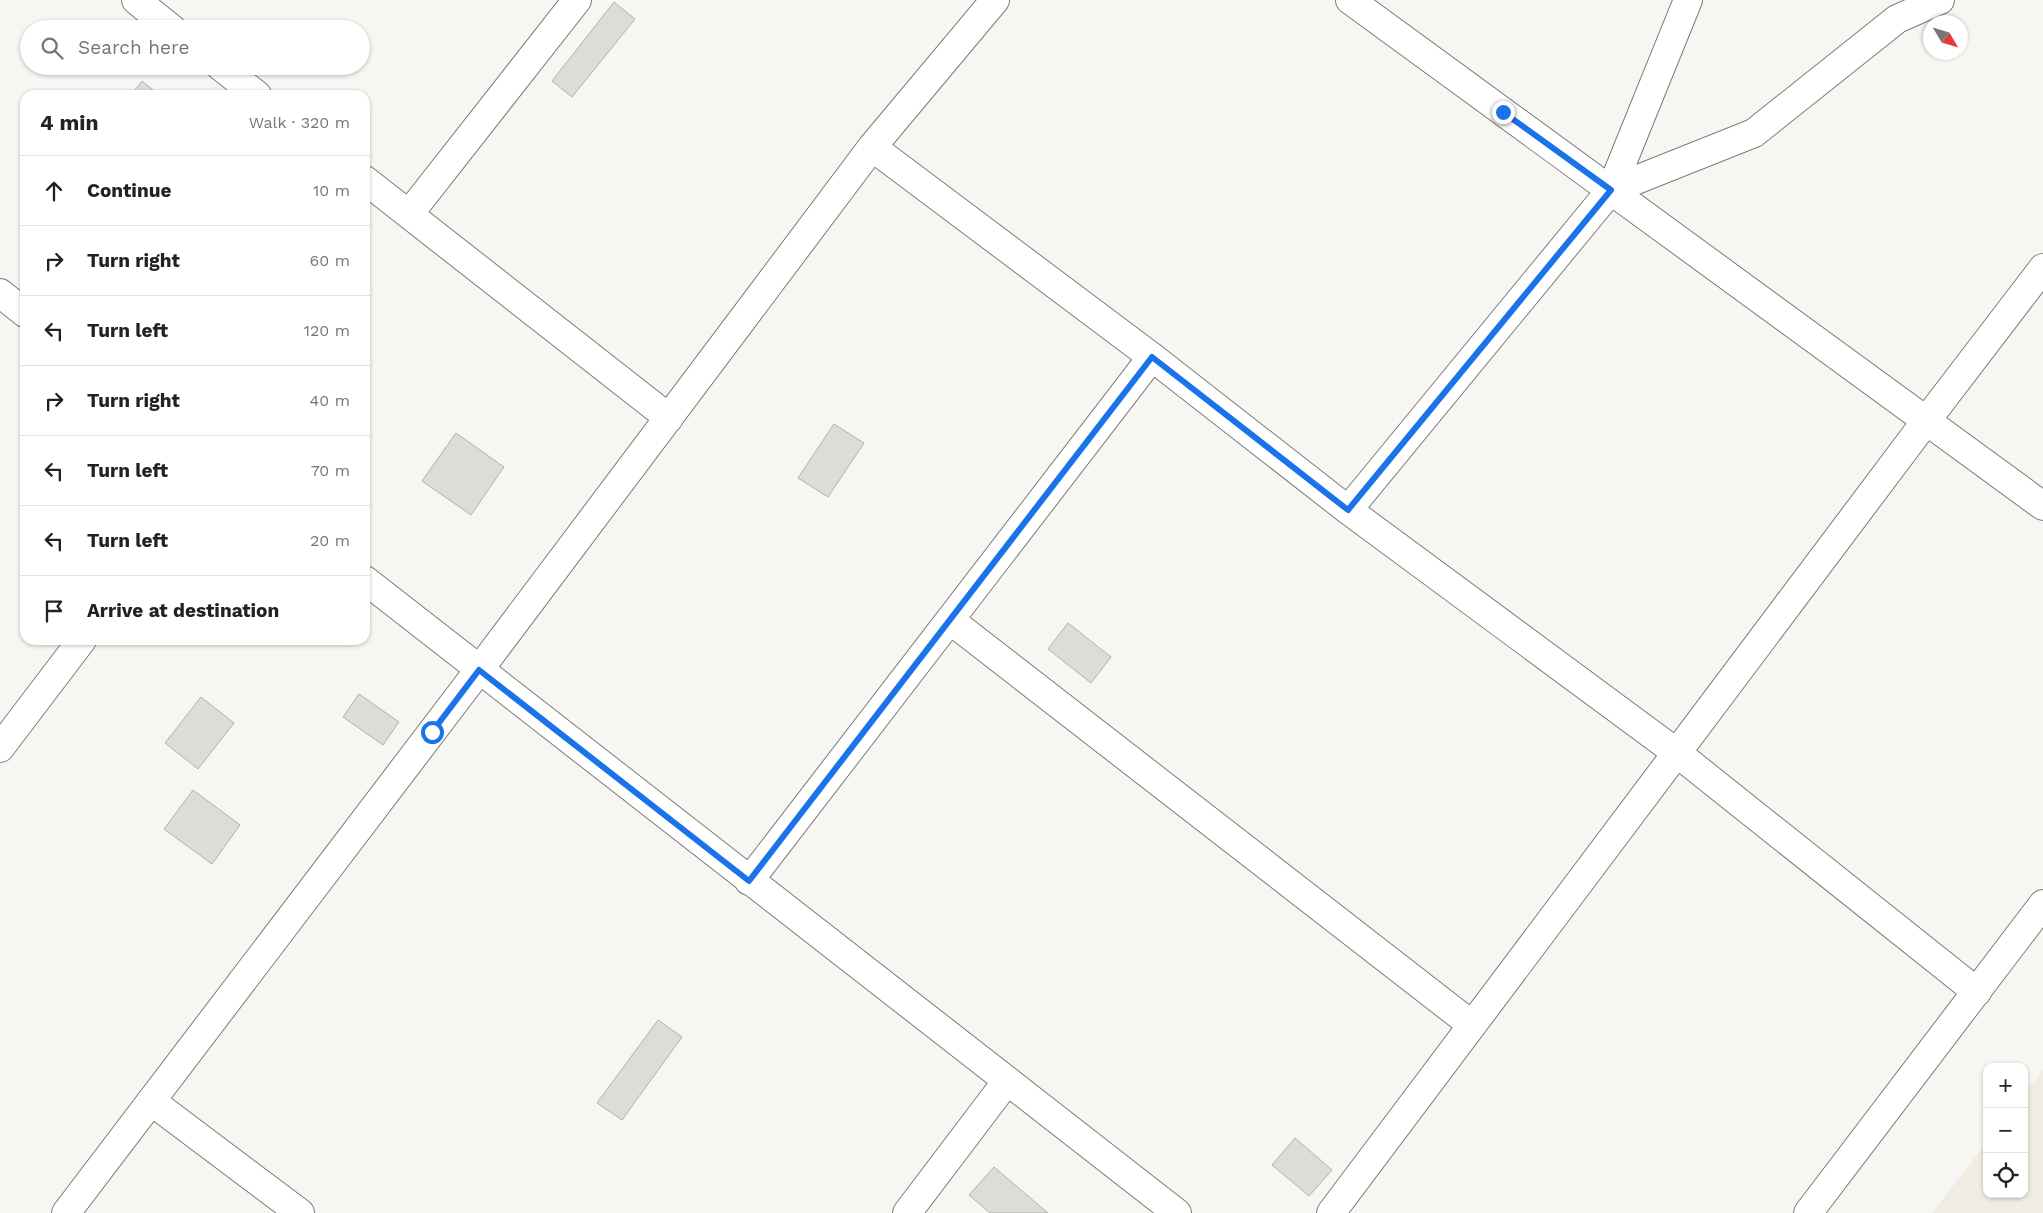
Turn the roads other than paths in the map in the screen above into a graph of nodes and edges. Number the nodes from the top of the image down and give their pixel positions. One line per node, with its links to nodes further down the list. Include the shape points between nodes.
1 (577, 0): 13 (street)
2 (995, 0): 10 (street)
3 (1350, 0): 12 (street)
4 (1688, 0): 12 (street)
5 (1940, 0): 12 (street, via 1897,19 1754,133)
6 (144, 2): 7 (street)
7 (163, 20)
8 (231, 75): 9 (street)
9 (251, 90)
10 (872, 147): 17 (street); 18 (street)
11 (370, 184): 13 (street)
12 (1611, 190): 19 (street); 21 (street)
13 (409, 214): 18 (street)
14 (2043, 268): 19 (street)
15 (0, 293): 16 (street)
16 (20, 309)
17 (1152, 357): 21 (street); 23 (street)
18 (668, 418): 25 (street)
19 (1926, 421): 20 (street); 27 (street)
20 (2043, 506)
21 (1348, 510): 27 (street)
22 (370, 584): 25 (street)
23 (950, 620): 28 (street); 31 (street)
24 (78, 645): 26 (street)
25 (479, 670): 28 (street); 33 (street)
26 (0, 748)
27 (1677, 753): 30 (street); 31 (street)
28 (749, 881): 32 (street)
29 (2043, 904): 30 (street)
30 (1977, 992): 39 (street)
31 (1472, 1025): 38 (street)
32 (1007, 1081): 36 (street); 37 (street)
33 (151, 1101): 34 (street); 35 (street)
34 (66, 1213)
35 (300, 1213)
36 (906, 1213)
37 (1178, 1213)
38 (1331, 1213)
39 (1808, 1213)

